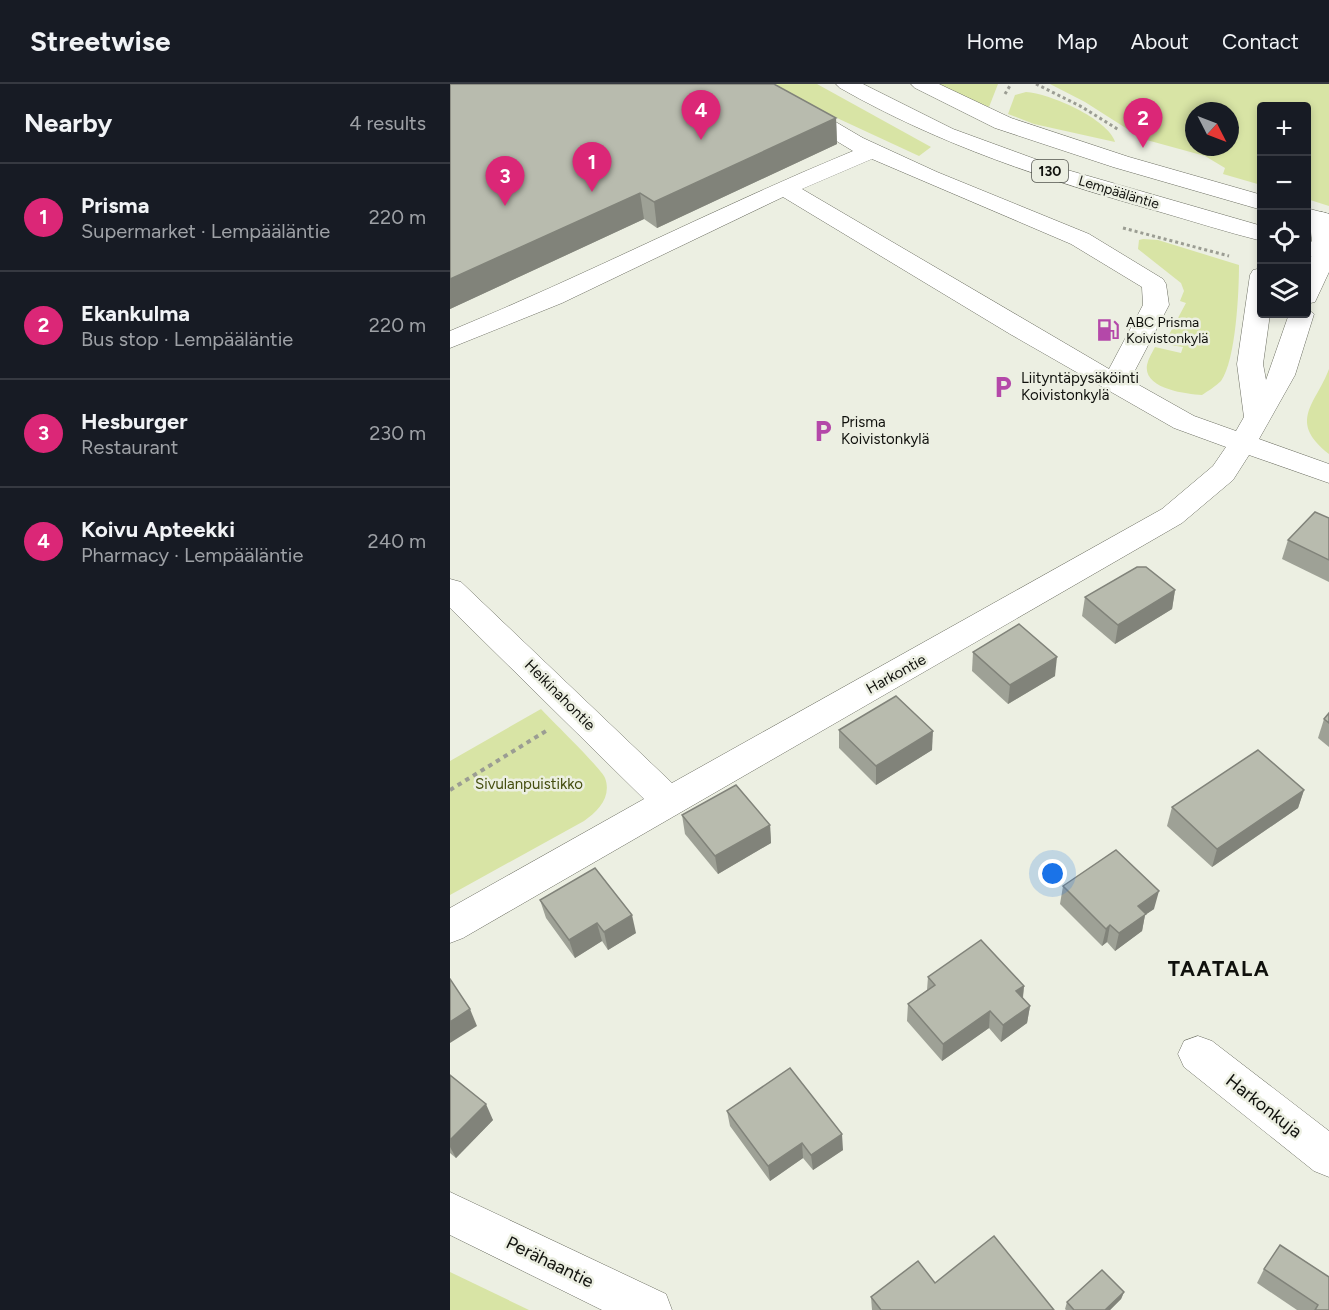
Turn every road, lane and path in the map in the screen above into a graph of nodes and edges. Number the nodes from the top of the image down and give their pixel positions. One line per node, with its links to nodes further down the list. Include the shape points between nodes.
1 (756, 84): 6 (street)
2 (847, 84): 10 (street, Lempääläntie / 130, via 921,122 984,148)
3 (921, 84): 8 (street, Lempääläntie / 130, via 1003,123)
4 (1036, 84): 5 (path)
5 (1120, 131)
6 (863, 147): 7 (street); 16 (street, via 1080,239 1154,284 1156,305)
7 (784, 188): 15 (street, via 580,286); 16 (street, via 1019,329)
8 (1257, 202)
9 (1316, 220): 11 (street)
10 (1257, 233)
11 (1320, 252): 12 (street)
12 (1311, 281)
13 (1257, 312): 17 (street, via 1250,364)
14 (1300, 318): 17 (street, Harkontie, via 1282,375)
15 (450, 340)
16 (1116, 381): 17 (street, via 1184,422)
17 (1250, 429): 18 (street); 22 (street, Harkontie, via 1223,473 1172,516)
18 (1329, 474)
19 (450, 590): 20 (street, Heikinahontie)
20 (578, 712): 21 (path); 22 (street, Heikinahontie)
21 (450, 790)
22 (668, 801): 23 (street, Harkontie)
23 (450, 927)
24 (1198, 1054): 25 (street, Harkonkuja)
25 (1329, 1157)
26 (450, 1214): 27 (street, Perähaantie)
27 (650, 1310)

